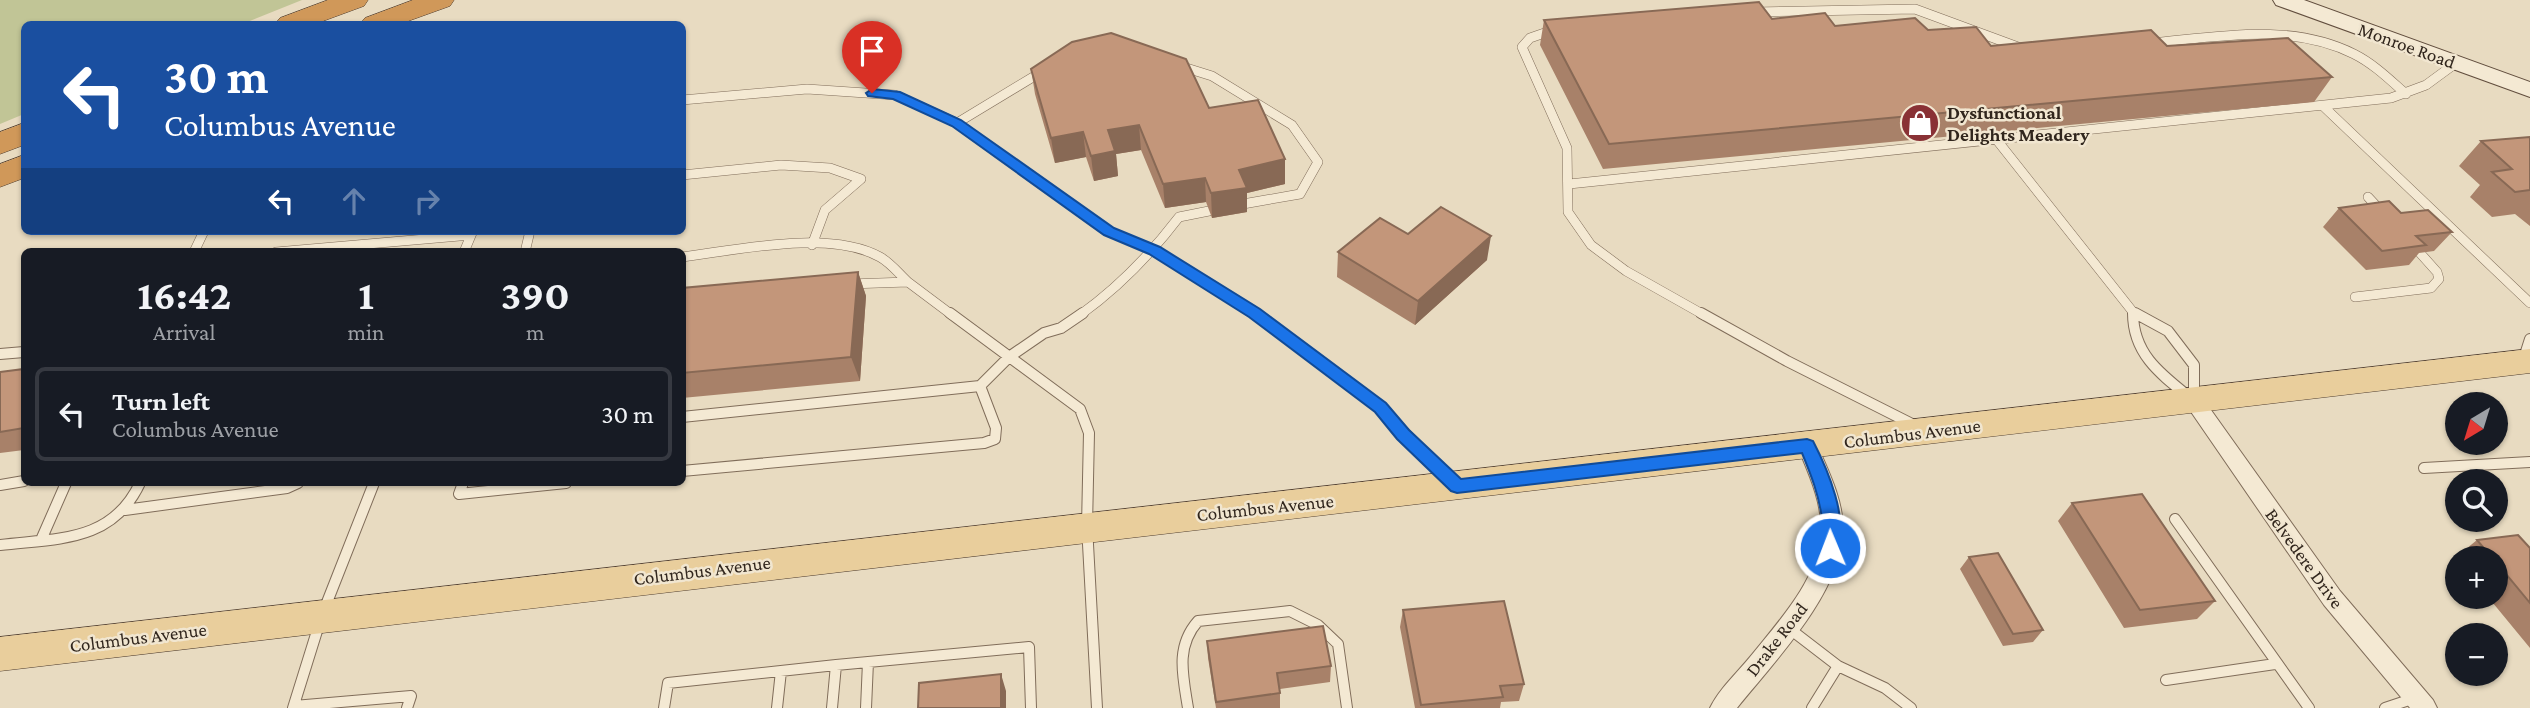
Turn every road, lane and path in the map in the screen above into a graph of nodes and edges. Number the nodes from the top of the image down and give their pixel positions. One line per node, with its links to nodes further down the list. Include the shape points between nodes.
1 (354, 0): 5 (highway)
2 (440, 0): 6 (highway)
3 (2284, 0): 11 (street, Monroe Road)
4 (1742, 14): 9 (lane, via 1915,9 2002,44)
5 (298, 21)
6 (383, 21)
7 (1562, 29): 24 (lane, via 1530,38 1522,47 1567,148)
8 (2141, 44): 14 (lane, via 2280,33 2355,55)
9 (2033, 51)
10 (1171, 63): 26 (lane, via 1212,76 1292,125 1318,162 1300,194)
11 (2456, 63): 13 (street, Monroe Road); 14 (lane, via 2444,77)
12 (1053, 65): 17 (lane)
13 (2530, 90)
14 (2406, 94): 16 (lane)
15 (686, 100): 17 (lane, via 807,89 850,91 895,95)
16 (2323, 106): 19 (lane); 41 (lane)
17 (957, 123): 35 (lane, via 1109,232)
18 (21, 134): 20 (highway)
19 (1996, 139): 24 (lane); 42 (lane)
20 (0, 144)
21 (21, 167): 23 (highway)
22 (686, 175): 32 (lane, via 780,165 830,168 861,179 825,210)
23 (0, 176)
24 (1569, 184): 50 (lane, via 1569,212 1591,245 1626,271)
25 (2368, 197): 28 (lane)
26 (1243, 204)
27 (1209, 211): 35 (lane, via 1179,217)
28 (2391, 222)
29 (456, 235): 31 (lane)
30 (413, 236): 31 (lane); 33 (lane)
31 (424, 239): 34 (lane)
32 (812, 245): 37 (lane); 38 (lane, via 854,247 880,256)
33 (310, 248)
34 (421, 248)
35 (1154, 250): 46 (lane, via 1110,294); 63 (lane, via 1254,313 1380,408)
36 (2420, 253): 40 (lane, via 2437,272 2439,279 2431,288)
37 (686, 257)
38 (908, 282): 39 (lane); 46 (lane)
39 (839, 285)
40 (2356, 297)
41 (2530, 303)
42 (2133, 312): 48 (lane, via 2131,332 2150,365); 48 (lane, via 2168,331 2194,365)
43 (21, 352): 44 (lane)
44 (0, 354)
45 (2528, 354): 48 (main road, Columbus Avenue)
46 (1009, 357): 47 (lane); 66 (lane, via 1080,409 1089,433)
47 (980, 386): 49 (lane); 54 (lane, via 996,428 995,439 984,443)
48 (2194, 401): 50 (main road, Columbus Avenue); 78 (street, Belvedere Drive, via 2341,609)
49 (686, 417)
50 (1927, 432): 51 (main road, Columbus Avenue)
51 (1807, 446): 63 (main road, Columbus Avenue); 70 (street, Drake Road, via 1824,485 1831,541 1821,575)
52 (2530, 462): 53 (lane)
53 (2424, 468)
54 (686, 471)
55 (21, 482): 56 (lane)
56 (0, 485)
57 (65, 486): 67 (lane)
58 (138, 486): 64 (lane)
59 (291, 486): 64 (lane)
60 (373, 486): 69 (lane)
61 (462, 486): 62 (lane, via 459,494)
62 (537, 486)
63 (1457, 486): 66 (main road, Columbus Avenue)
64 (125, 510): 67 (lane, via 91,532)
65 (2175, 519): 73 (lane)
66 (1087, 526): 69 (main road, Columbus Avenue); 86 (lane)
67 (41, 540): 68 (lane)
68 (0, 545)
69 (322, 615): 71 (main road, Columbus Avenue); 79 (lane)
70 (1786, 626): 75 (lane); 89 (street, Drake Road)
71 (0, 654)
72 (868, 662): 74 (lane); 84 (lane); 85 (lane, via 1029,647)
73 (2275, 664): 77 (lane); 92 (lane)
74 (836, 665): 76 (lane); 83 (lane)
75 (1839, 666): 90 (lane); 91 (lane, via 1885,688)
76 (781, 671): 81 (lane, via 668,683); 82 (lane)
77 (2166, 680)
78 (2420, 703): 93 (lane)
79 (293, 707): 80 (lane, via 411,696)
80 (407, 708)
81 (664, 708)
82 (777, 708)
83 (832, 708)
84 (866, 708)
85 (1031, 708)
86 (1097, 708)
87 (1188, 708): 88 (lane, via 1181,658 1189,629 1198,621 1290,611 1318,625 1338,644)
88 (1347, 708)
89 (1722, 708)
90 (1812, 708)
91 (1911, 708)
92 (2309, 708)
93 (2385, 708)

